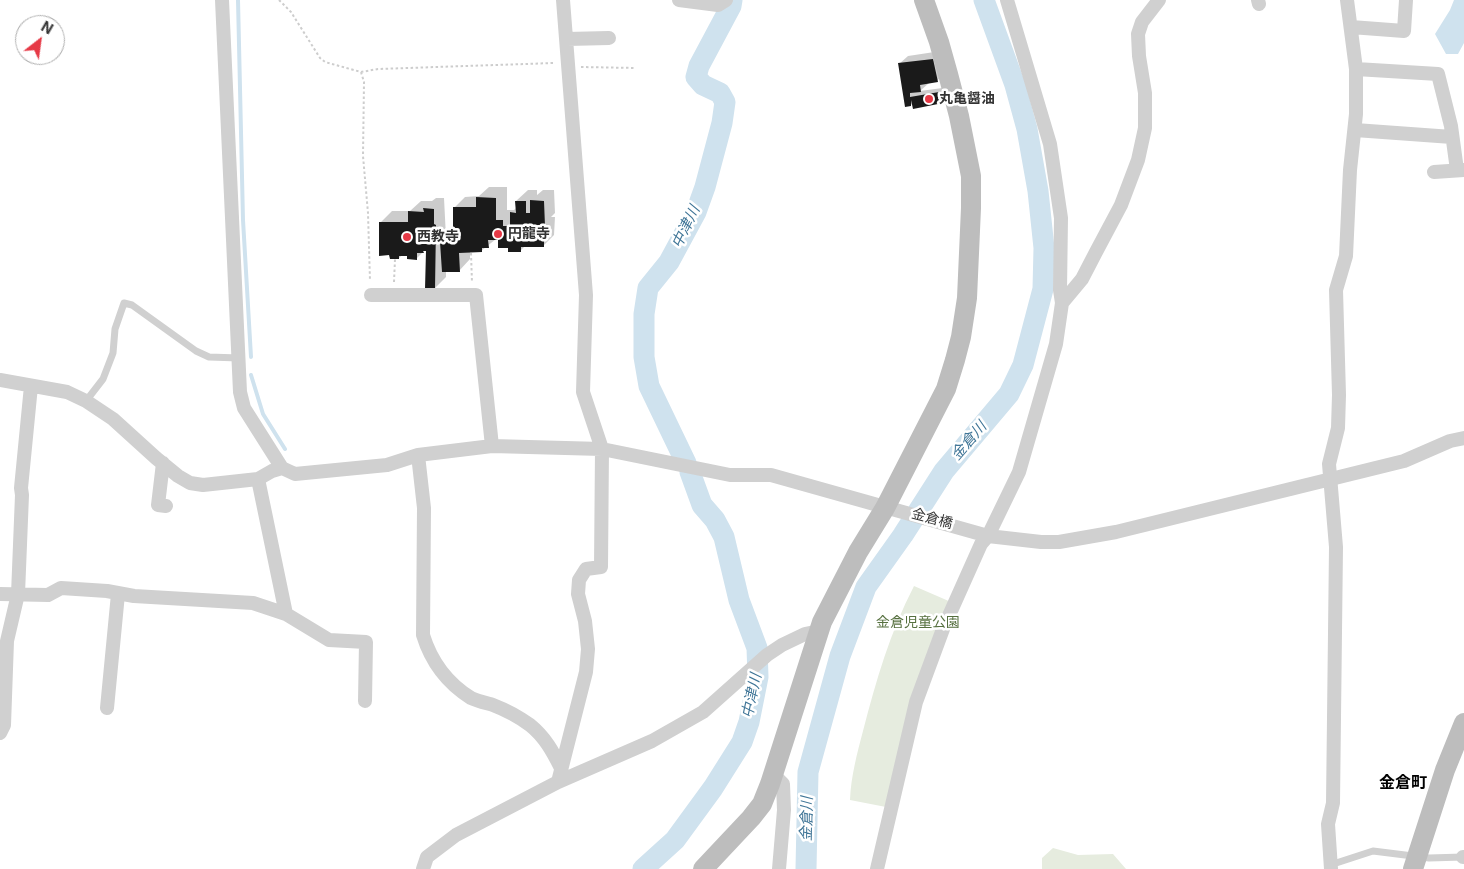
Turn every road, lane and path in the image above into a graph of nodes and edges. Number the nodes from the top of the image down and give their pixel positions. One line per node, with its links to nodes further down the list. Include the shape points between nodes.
1 (222, 0): 28 (street)
2 (279, 0): 17 (path, via 291,12 320,58)
3 (564, 0): 12 (street)
4 (679, 0): 5 (street, via 718,5)
5 (726, 0)
6 (924, 0): 41 (street, via 948,74 971,176 967,298 946,389)
7 (1007, 0): 27 (street, via 1050,144 1061,218)
8 (1159, 0): 27 (street, via 1148,12 1138,34 1145,93 1145,128 1138,160 1120,205 1089,266)
9 (1347, 0): 11 (street)
10 (1406, 0): 11 (street, via 1404,31)
11 (1351, 27): 16 (street)
12 (567, 38): 13 (street); 14 (street)
13 (609, 38)
14 (568, 65): 15 (path); 17 (path); 34 (street, via 586,295 583,392)
15 (636, 68)
16 (1356, 69): 18 (street); 19 (street, via 1438,74)
17 (361, 72): 24 (path, via 364,82 363,156)
18 (1354, 130): 19 (street); 38 (street, via 1346,256 1336,290 1338,420 1329,464)
19 (1452, 137): 20 (street)
20 (1460, 170): 21 (street)
21 (1434, 172)
22 (471, 253): 26 (path)
23 (395, 259): 25 (path)
24 (371, 295): 25 (street)
25 (394, 295): 26 (street)
26 (473, 295): 33 (street, via 476,295)
27 (1062, 303): 42 (street, via 1056,344 1019,472)
28 (238, 358): 31 (lane, via 209,357 196,351 132,305 124,303 114,329 110,361 103,379); 37 (street, via 244,408)
29 (0, 380): 30 (street)
30 (31, 386): 31 (street, via 67,392); 44 (street, via 21,488)
31 (86, 401): 36 (street, via 113,419)
32 (1464, 438): 38 (street, 金倉橋, via 1404,461)
33 (492, 446): 34 (street, 金倉橋); 35 (street, 金倉橋)
34 (602, 449): 41 (street, 金倉橋, via 730,475 771,475); 53 (street, via 601,567 586,569 579,580 578,594 588,649 586,672)
35 (418, 455): 37 (street, 金倉橋, via 387,466 295,474); 53 (street, via 424,508 423,635 428,650 436,665 472,698 513,714 543,737)
36 (163, 463): 39 (street, via 190,483 203,485); 40 (street, via 158,505)
37 (282, 468): 39 (street)
38 (1330, 478): 42 (street, 金倉橋, via 1116,532 1059,542); 56 (street, via 1336,547 1333,803 1328,824)
39 (258, 479): 46 (street)
40 (166, 506)
41 (890, 509): 42 (street, 金倉橋); 47 (street, via 844,576)
42 (988, 536): 60 (street, via 981,544 943,629 916,702)
43 (0, 594): 44 (street)
44 (18, 594): 45 (street, via 48,595 62,588); 51 (street, via 7,641 4,725)
45 (118, 594): 46 (street, via 253,603); 49 (street)
46 (286, 614): 48 (street, via 329,640 366,642)
47 (819, 631): 52 (street); 53 (street, via 782,645 703,712 652,741)
48 (364, 701)
49 (107, 708)
50 (1464, 723): 55 (street)
51 (0, 733)
52 (773, 774): 58 (street, via 762,804); 59 (street, via 783,784)
53 (560, 775): 57 (street, via 456,835 427,857)
54 (1464, 857): 55 (lane, via 1429,858)
55 (1415, 862): 56 (lane, via 1373,852)
56 (1330, 867)
57 (423, 869)
58 (703, 869)
59 (779, 869)
60 (877, 869)

